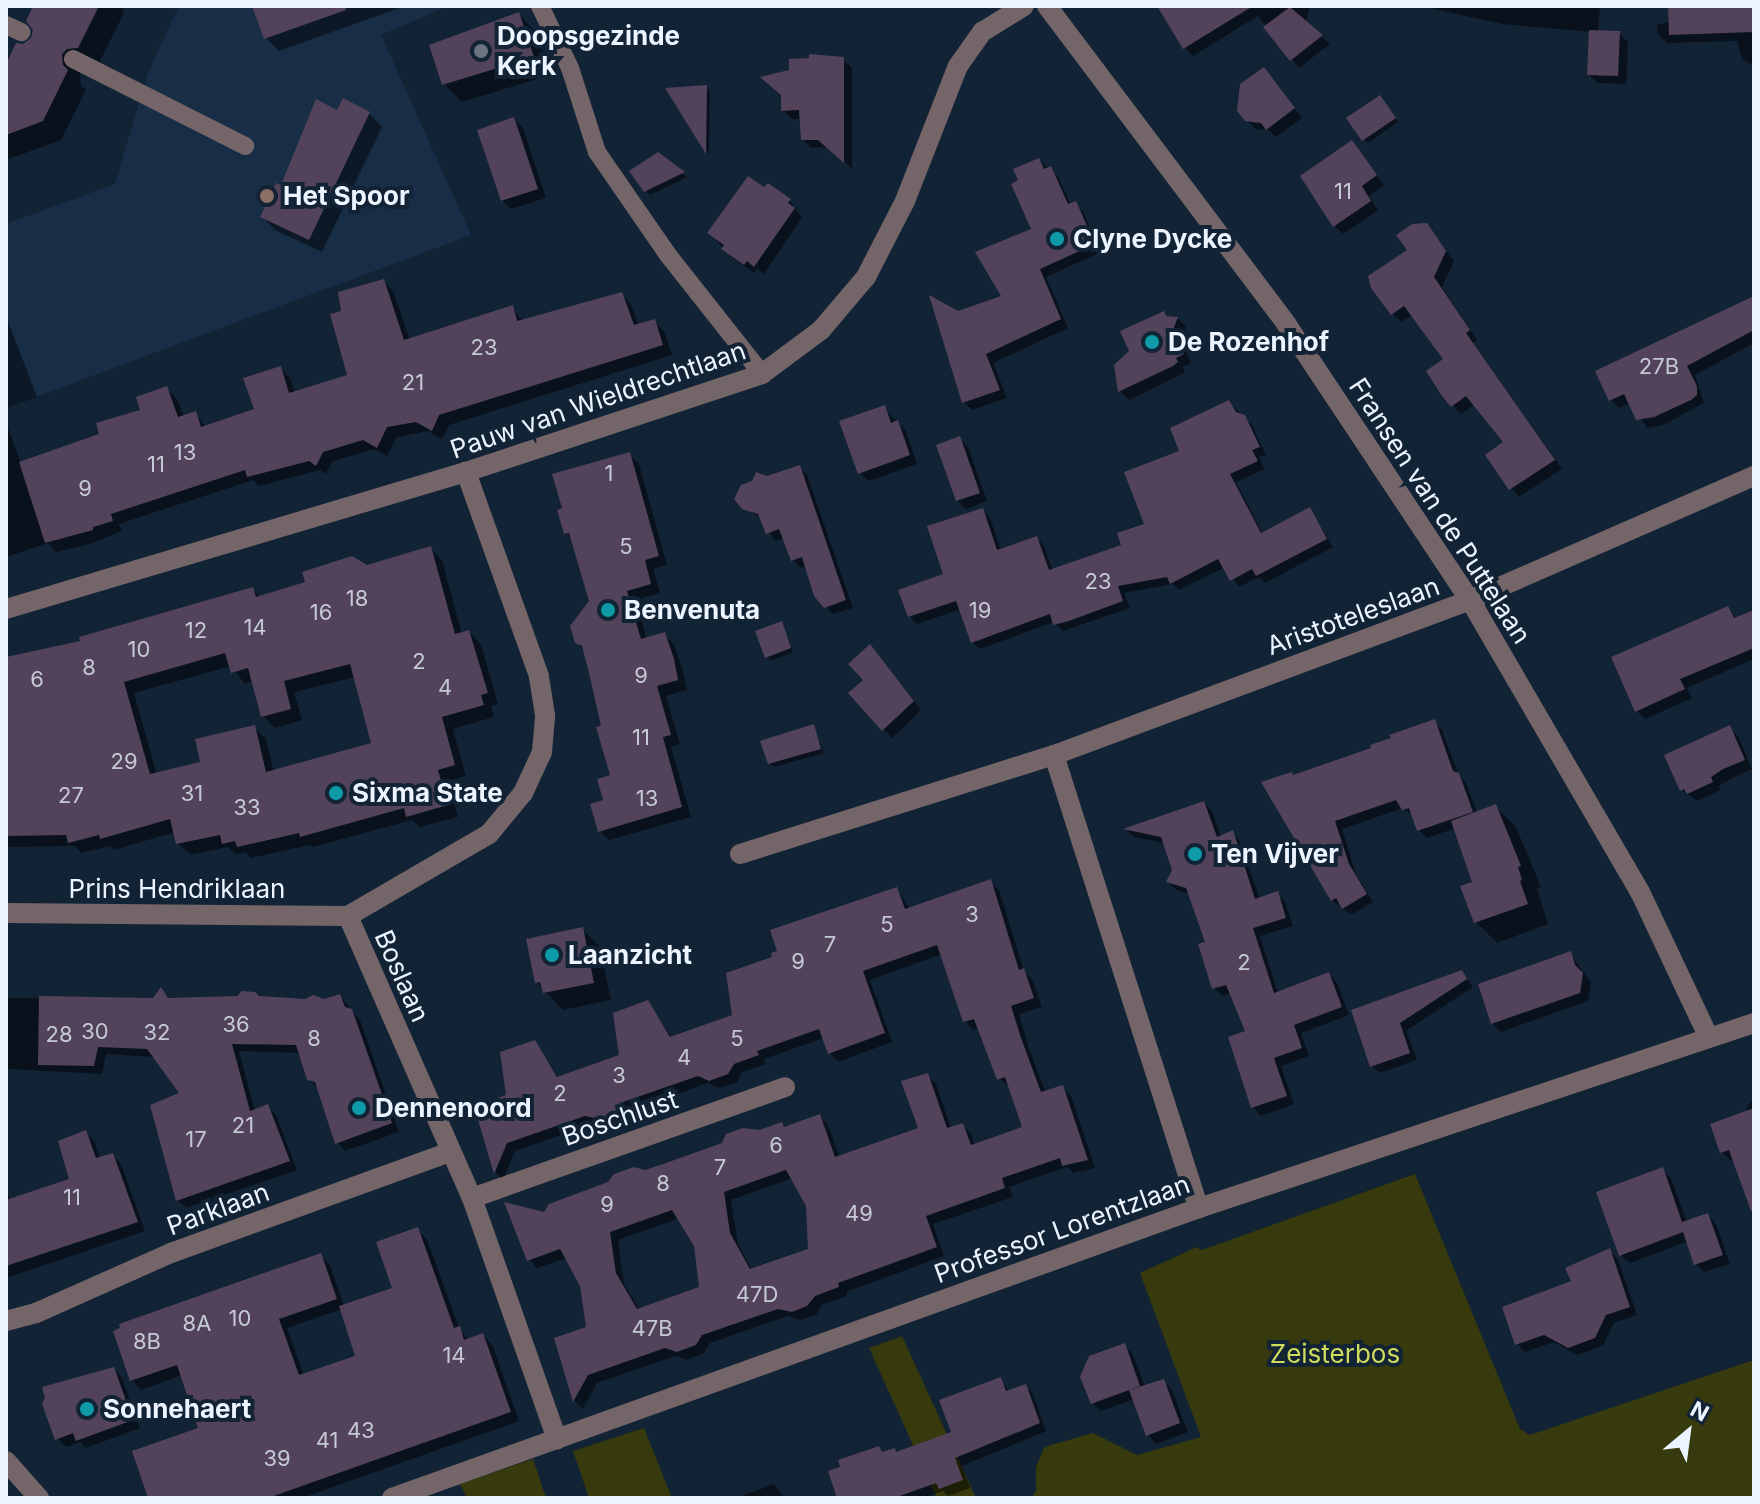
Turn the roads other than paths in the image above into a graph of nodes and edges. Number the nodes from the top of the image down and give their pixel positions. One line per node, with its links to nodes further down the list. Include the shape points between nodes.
1 (540, 6): 6 (lane, via 570,68 597,152 668,255)
2 (1024, 6): 6 (street, Pauw van Wieldrechtlaan, via 982,32 958,66 905,201 866,277 821,330)
3 (1047, 6): 9 (street, Fransen van de Puttelaan, via 1287,325)
4 (73, 59): 5 (lane)
5 (245, 146)
6 (762, 374): 7 (street, Pauw van Wieldrechtlaan)
7 (466, 472): 10 (street, Pauw van Wieldrechtlaan); 14 (street, Boslaan, via 539,676 545,715 542,752 523,793 489,834)
8 (1754, 476): 9 (street, Aristoteleslaan)
9 (1470, 600): 11 (street, Aristoteleslaan); 16 (street, Fransen van de Puttelaan, via 1640,892)
10 (6, 609)
11 (1054, 755): 12 (street, Aristoteleslaan); 20 (street)
12 (740, 854)
13 (6, 913): 14 (street, Prins Hendriklaan)
14 (348, 916): 18 (street, Boslaan)
15 (1754, 1023): 16 (street, Professor Lorentzlaan)
16 (1709, 1038): 20 (street, Professor Lorentzlaan)
17 (785, 1087): 19 (street, Boschlust)
18 (450, 1152): 19 (street, Boslaan); 21 (street, Parklaan, via 171,1253 36,1313)
19 (472, 1198): 22 (street, Boslaan)
20 (1199, 1208): 22 (street, Professor Lorentzlaan)
21 (6, 1321)
22 (557, 1439): 25 (street, Professor Lorentzlaan)
23 (6, 1461): 24 (street)
24 (39, 1498)
25 (392, 1498)

